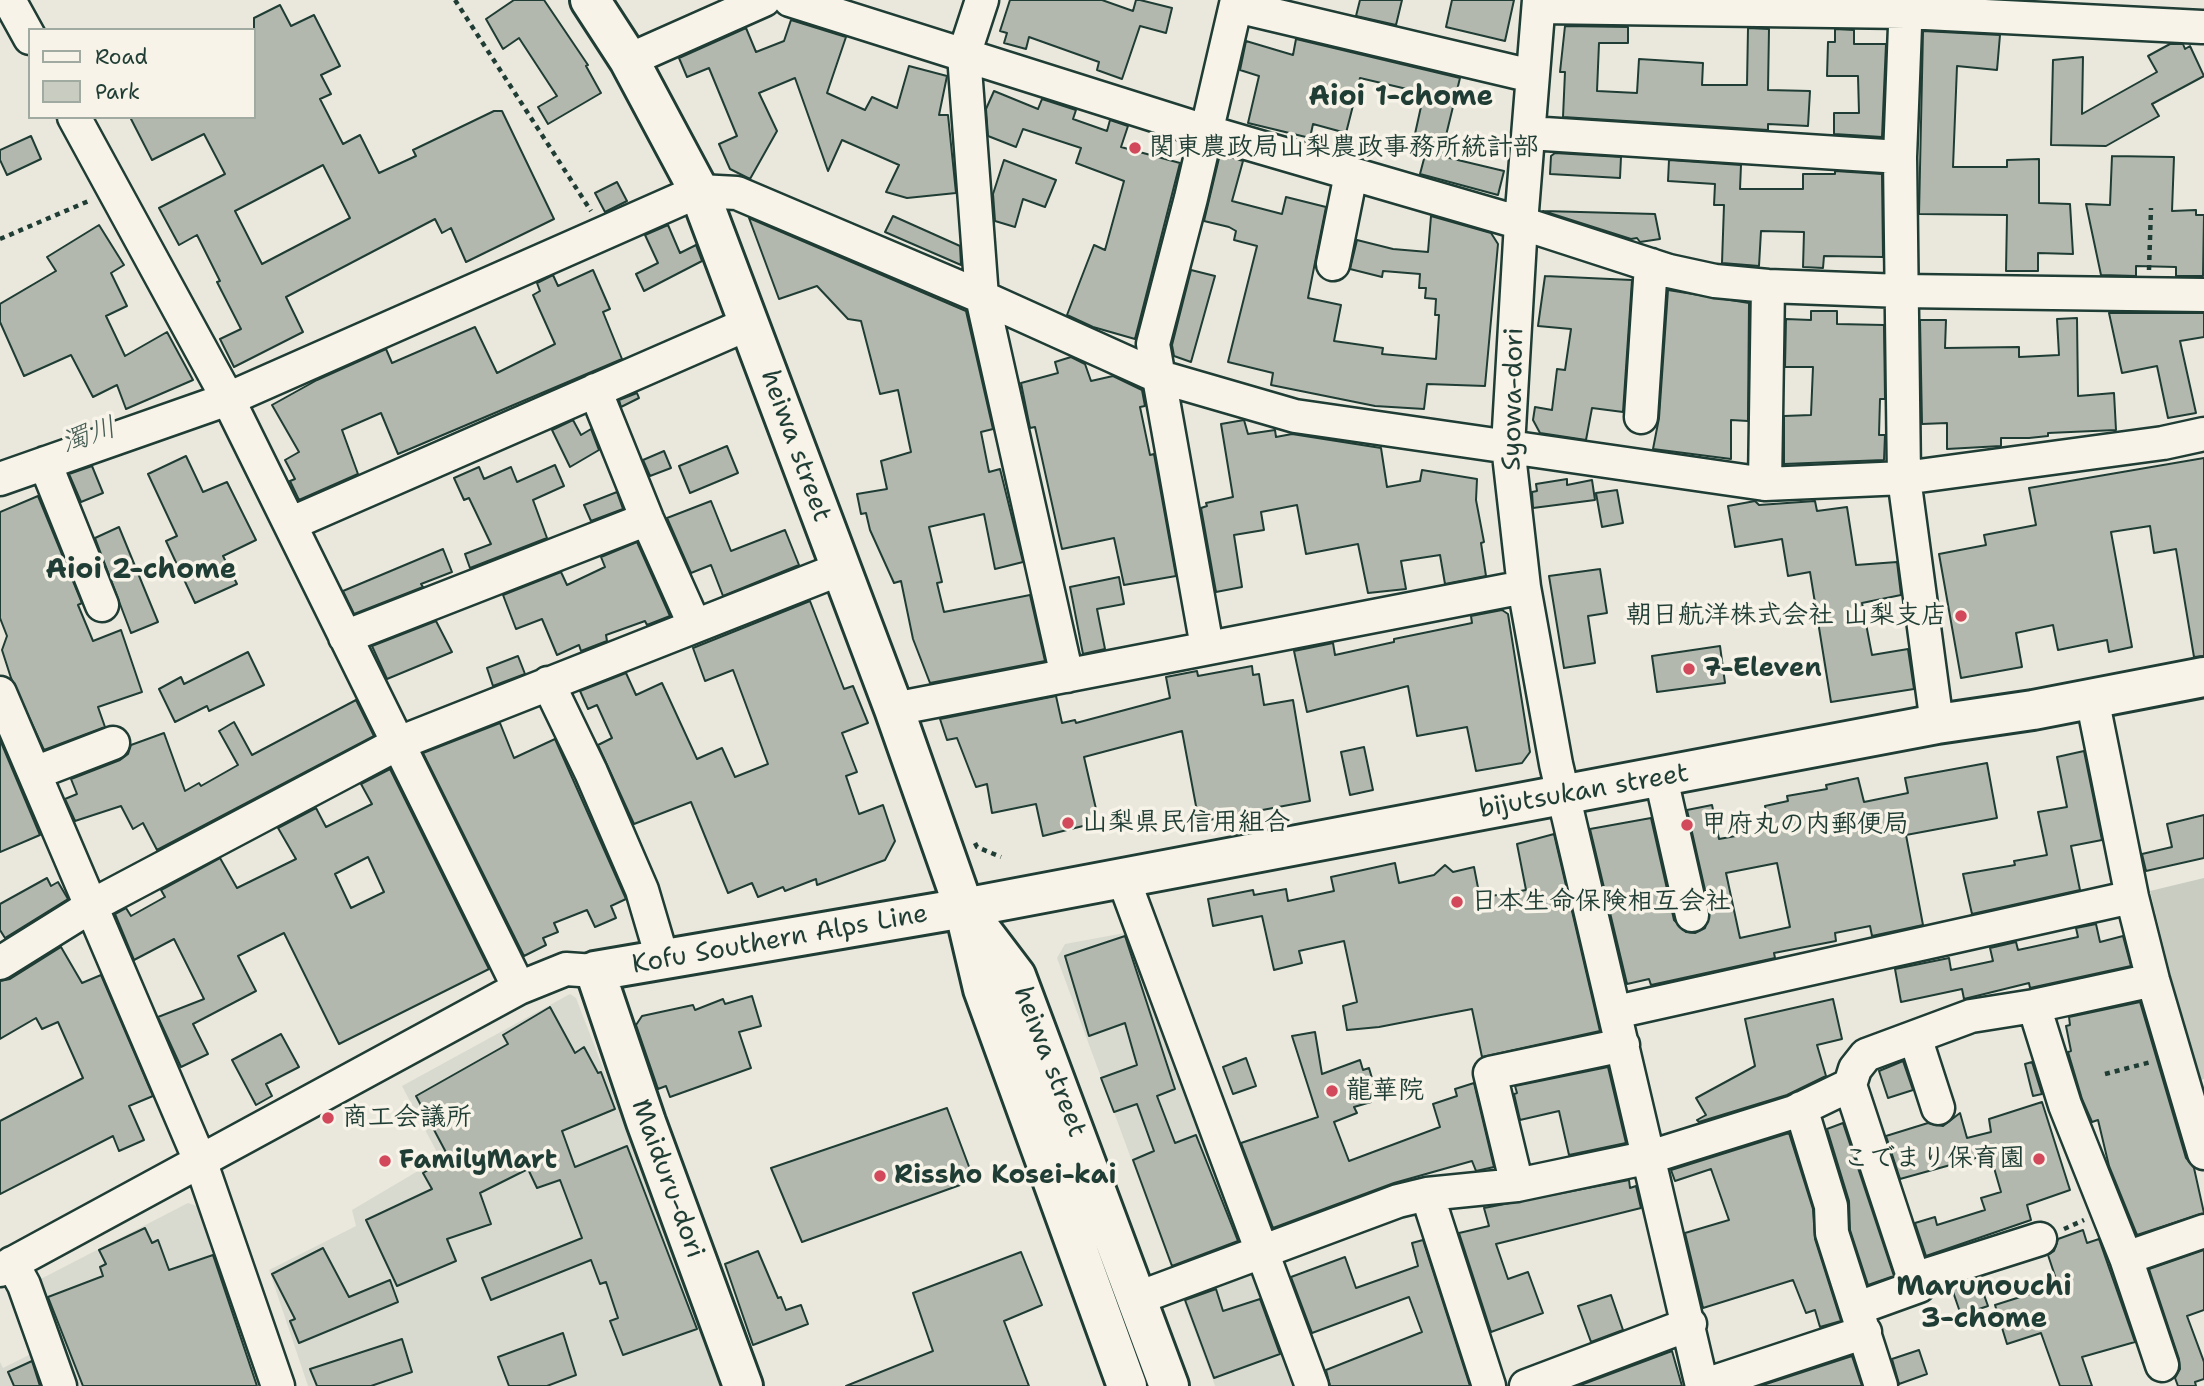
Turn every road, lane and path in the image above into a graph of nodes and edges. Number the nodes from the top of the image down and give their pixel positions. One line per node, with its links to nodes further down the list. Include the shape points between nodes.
1 (9, 0): 11 (street)
2 (454, 0): 24 (path)
3 (590, 0): 13 (main road, heiwa street)
4 (764, 0): 13 (street)
5 (790, 0): 12 (street)
6 (982, 0): 12 (street)
7 (1237, 3): 14 (street); 16 (street)
8 (1539, 3): 9 (street); 14 (street, Syowa-dori)
9 (1906, 6): 10 (street); 18 (street)
10 (2198, 19)
11 (28, 34)
12 (964, 55): 16 (street); 32 (street)
13 (629, 60): 21 (main road, heiwa street)
14 (1532, 76): 17 (street, Syowa-dori)
15 (75, 119): 20 (street)
16 (1205, 131): 19 (street); 34 (street, via 1153,344)
17 (1529, 133): 18 (street); 23 (street, Syowa-dori)
18 (1900, 157): 29 (street)
19 (1350, 174): 23 (street); 26 (street)
20 (114, 190): 25 (path); 36 (street)
21 (699, 191): 24 (street); 32 (street, via 737,192); 33 (main road, heiwa street)
22 (2151, 208): 30 (path)
23 (1521, 223): 27 (street); 39 (street, Syowa-dori)
24 (604, 232): 36 (street)
25 (0, 239)
26 (1334, 264)
27 (1651, 265): 28 (street, via 1715,281); 37 (street)
28 (1768, 286): 29 (street); 43 (street)
29 (1902, 291): 30 (street); 42 (street)
30 (2148, 294): 31 (street)
31 (2204, 295)
32 (982, 297): 34 (street); 52 (street)
33 (750, 323): 35 (street); 46 (main road, heiwa street)
34 (1157, 376): 39 (street, via 1295,416); 51 (street)
35 (595, 390): 44 (street); 45 (street)
36 (228, 399): 40 (street); 45 (street)
37 (1641, 417)
38 (2204, 434): 42 (street)
39 (1508, 446): 43 (street); 47 (street, Syowa-dori)
40 (46, 463): 41 (street); 48 (street)
41 (0, 478)
42 (1903, 478): 43 (street); 58 (street)
43 (1765, 484)
44 (647, 519): 49 (street); 50 (street)
45 (290, 524): 50 (street)
46 (840, 569): 49 (street); 57 (main road, heiwa street)
47 (1524, 587): 51 (street); 63 (street, Syowa-dori)
48 (102, 605)
49 (694, 624): 54 (street)
50 (345, 637): 60 (street)
51 (1207, 647): 52 (street)
52 (1067, 677): 57 (street)
53 (2204, 677): 56 (main road, bijutsukan street)
54 (548, 684): 60 (street); 71 (street, via 642,890)
55 (0, 693): 61 (street)
56 (2092, 698): 58 (main road, bijutsukan street); 67 (street)
57 (894, 709): 69 (main road, heiwa street)
58 (1937, 724): 62 (main road, bijutsukan street)
59 (113, 743): 61 (street)
60 (399, 743): 68 (street); 75 (street)
61 (35, 773): 68 (street)
62 (1661, 778): 63 (main road, bijutsukan street); 70 (street)
63 (1563, 795): 66 (main road, bijutsukan street); 77 (street, Syowa-dori)
64 (974, 840): 65 (path, via 977,847)
65 (1001, 857)
66 (1123, 878): 69 (main road, bijutsukan street); 94 (street)
67 (2132, 897): 74 (street); 77 (street)
68 (93, 905): 72 (street); 88 (street)
69 (964, 908): 71 (main road, Kofu Southern Alps Line); 98 (main road, heiwa street, via 1016,976); 105 (main road, heiwa street, via 983,989)
70 (1692, 915)
71 (663, 961): 73 (main road, Kofu Southern Alps Line)
72 (0, 963)
73 (595, 971): 75 (street, via 566,969); 104 (main road, Maiduru-dori)
74 (2153, 980): 76 (street); 80 (street)
75 (519, 988): 88 (street)
76 (2034, 1006): 78 (street, via 1971,1016); 91 (street, via 2065,1105)
77 (1616, 1013): 79 (street, Syowa-dori)
78 (1915, 1037): 83 (street, via 1866,1055); 85 (street)
79 (1623, 1045): 87 (street, Syowa-dori); 89 (street, via 1490,1073)
80 (2175, 1055): 81 (path); 82 (street)
81 (2105, 1074)
82 (2194, 1083): 86 (street)
83 (1850, 1085): 84 (street); 97 (street)
84 (1801, 1108): 87 (street); 99 (street, via 1831,1206 1832,1233)
85 (1938, 1108)
86 (2204, 1153)
87 (1650, 1157): 89 (street); 100 (street, Syowa-dori)
88 (201, 1163): 96 (street); 103 (street)
89 (1517, 1185): 90 (street)
90 (1427, 1194): 94 (street); 108 (street)
91 (2108, 1210): 93 (path); 95 (street)
92 (2204, 1231): 95 (street)
93 (2040, 1239): 97 (street)
94 (1261, 1250): 98 (street); 107 (street)
95 (2126, 1258): 101 (street)
96 (6, 1267): 102 (street, via 24,1285)
97 (1914, 1279): 99 (street, via 1919,1286)
98 (1138, 1298): 106 (main road, heiwa street)
99 (1862, 1320): 110 (street); 111 (street)
100 (1690, 1324): 109 (street); 110 (street, Syowa-dori)
101 (2162, 1365)
102 (60, 1386)
103 (278, 1386)
104 (743, 1386)
105 (1127, 1386)
106 (1169, 1386)
107 (1312, 1386)
108 (1489, 1386)
109 (1526, 1386)
110 (1702, 1386)
111 (1881, 1386)

